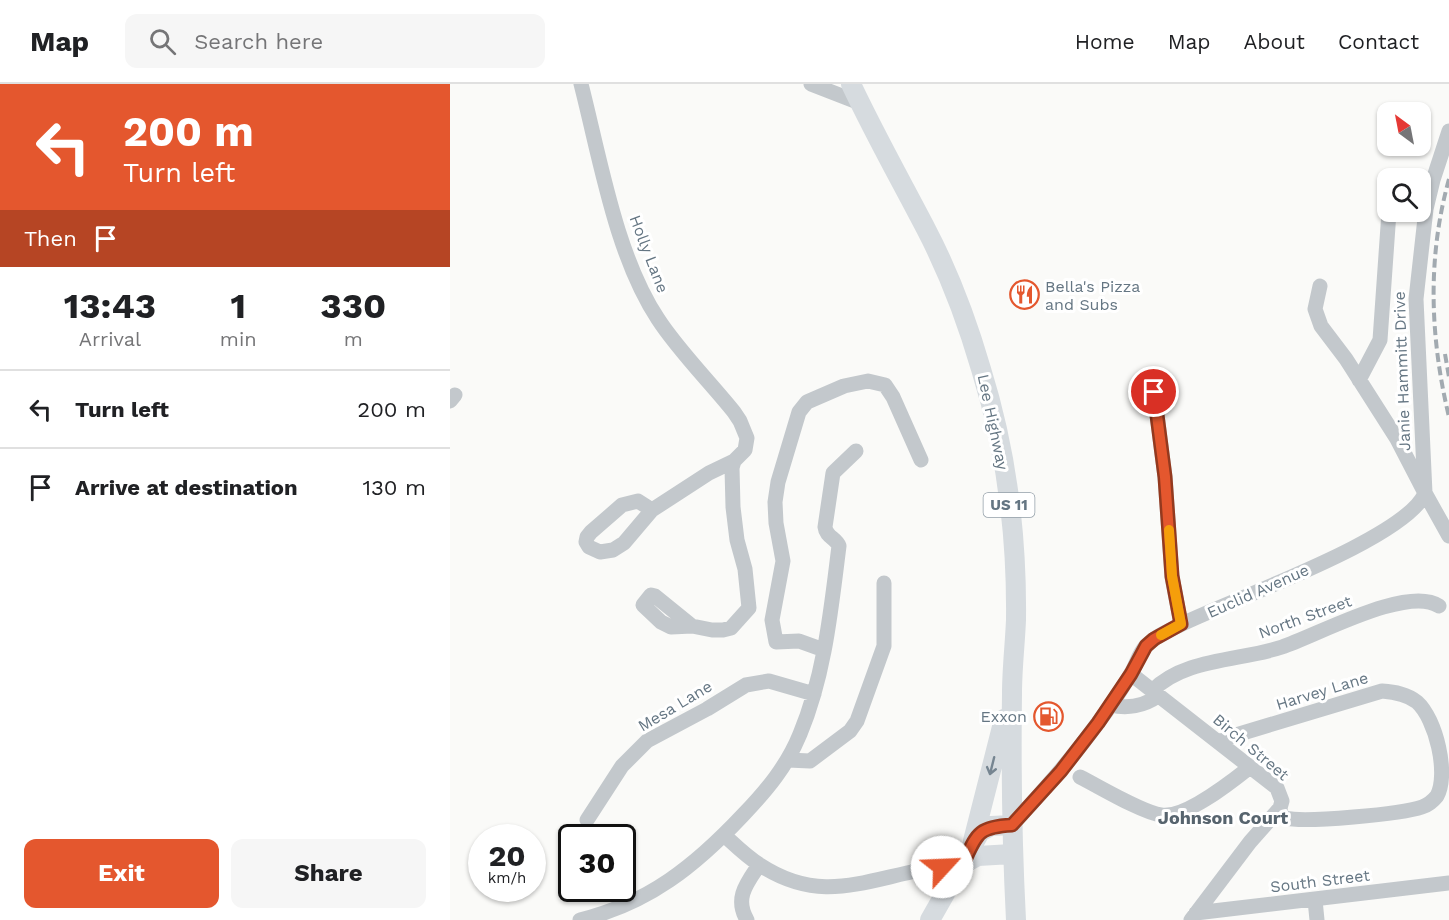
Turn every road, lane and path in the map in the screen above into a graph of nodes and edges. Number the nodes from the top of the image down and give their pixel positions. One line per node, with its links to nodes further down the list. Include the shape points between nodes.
1 (581, 84): 12 (street, Holly Lane, via 619,231 636,276 658,320 740,421 747,438 745,450)
2 (811, 84): 4 (street)
3 (851, 84): 4 (main road, Lee Highway / US 11)
4 (860, 103): 22 (main road, Lee Highway / US 11, via 927,230 982,370 1009,499 1016,619)
5 (1449, 131): 13 (street, Janie Hammitt Drive, via 1426,209 1416,299)
6 (1388, 222): 8 (street, via 1380,340)
7 (1320, 286): 8 (street, via 1315,309 1321,326)
8 (1359, 380): 13 (street, via 1397,439)
9 (1154, 392): 18 (street, via 1172,576)
10 (856, 451): 20 (street, via 833,473 825,527 839,546)
11 (921, 460): 20 (street, via 885,385 868,381 844,386 812,400 799,412 775,502 783,561 772,625 776,642 799,641)
12 (734, 461): 14 (street); 19 (street, via 733,507 749,608 723,630)
13 (1425, 493): 15 (street, Janie Hammitt Drive); 18 (street, Euclid Avenue, via 1415,509 1355,546)
14 (652, 510)
15 (1449, 536)
16 (884, 583): 27 (street, via 884,646 857,721 850,731 810,761)
17 (1439, 606): 23 (street, North Street, via 1420,599 1363,614 1281,648 1170,676)
18 (1181, 624): 21 (street, Euclid Avenue, via 1146,646)
19 (692, 626)
20 (824, 650): 24 (street)
21 (1131, 674): 23 (street, Birch Street); 25 (street, Euclid Avenue)
22 (1012, 689): 32 (main road, Lee Highway / US 11); 34 (main road, one-way to 34)
23 (1155, 693): 25 (street, North Street, via 1147,704); 26 (street, Birch Street)
24 (814, 694): 27 (street); 31 (street, Mesa Lane, via 769,681 746,685 647,741 622,766)
25 (1111, 705): 32 (street, Euclid Avenue, via 1061,771)
26 (1219, 742): 28 (street, Birch Street); 30 (street, Harvey Lane, via 1383,691 1415,701 1431,720 1442,754 1443,772 1442,786 1431,802 1393,813 1316,819 1285,818)
27 (788, 760): 33 (street, via 768,789)
28 (1250, 766): 29 (street, via 1187,809 1168,815 1150,812); 30 (street, Birch Street, via 1277,788 1282,801)
29 (1080, 777)
30 (1280, 808): 40 (street, Birch Street)
31 (587, 820)
32 (1012, 825): 34 (main road, via 991,826); 35 (main road, Lee Highway)
33 (724, 835): 37 (street); 41 (street, via 687,869 651,893)
34 (973, 841): 36 (main road)
35 (1012, 854): 36 (main road, via 978,856); 44 (main road, Lee Highway)
36 (963, 864): 37 (street, via 841,887 796,882); 43 (main road)
37 (759, 865): 42 (street, via 741,898)
38 (1449, 883): 39 (street, South Street)
39 (1315, 900): 40 (street, South Street); 45 (street)
40 (1193, 916)
41 (580, 920)
42 (747, 920)
43 (930, 920)
44 (1016, 920)
45 (1317, 920)

